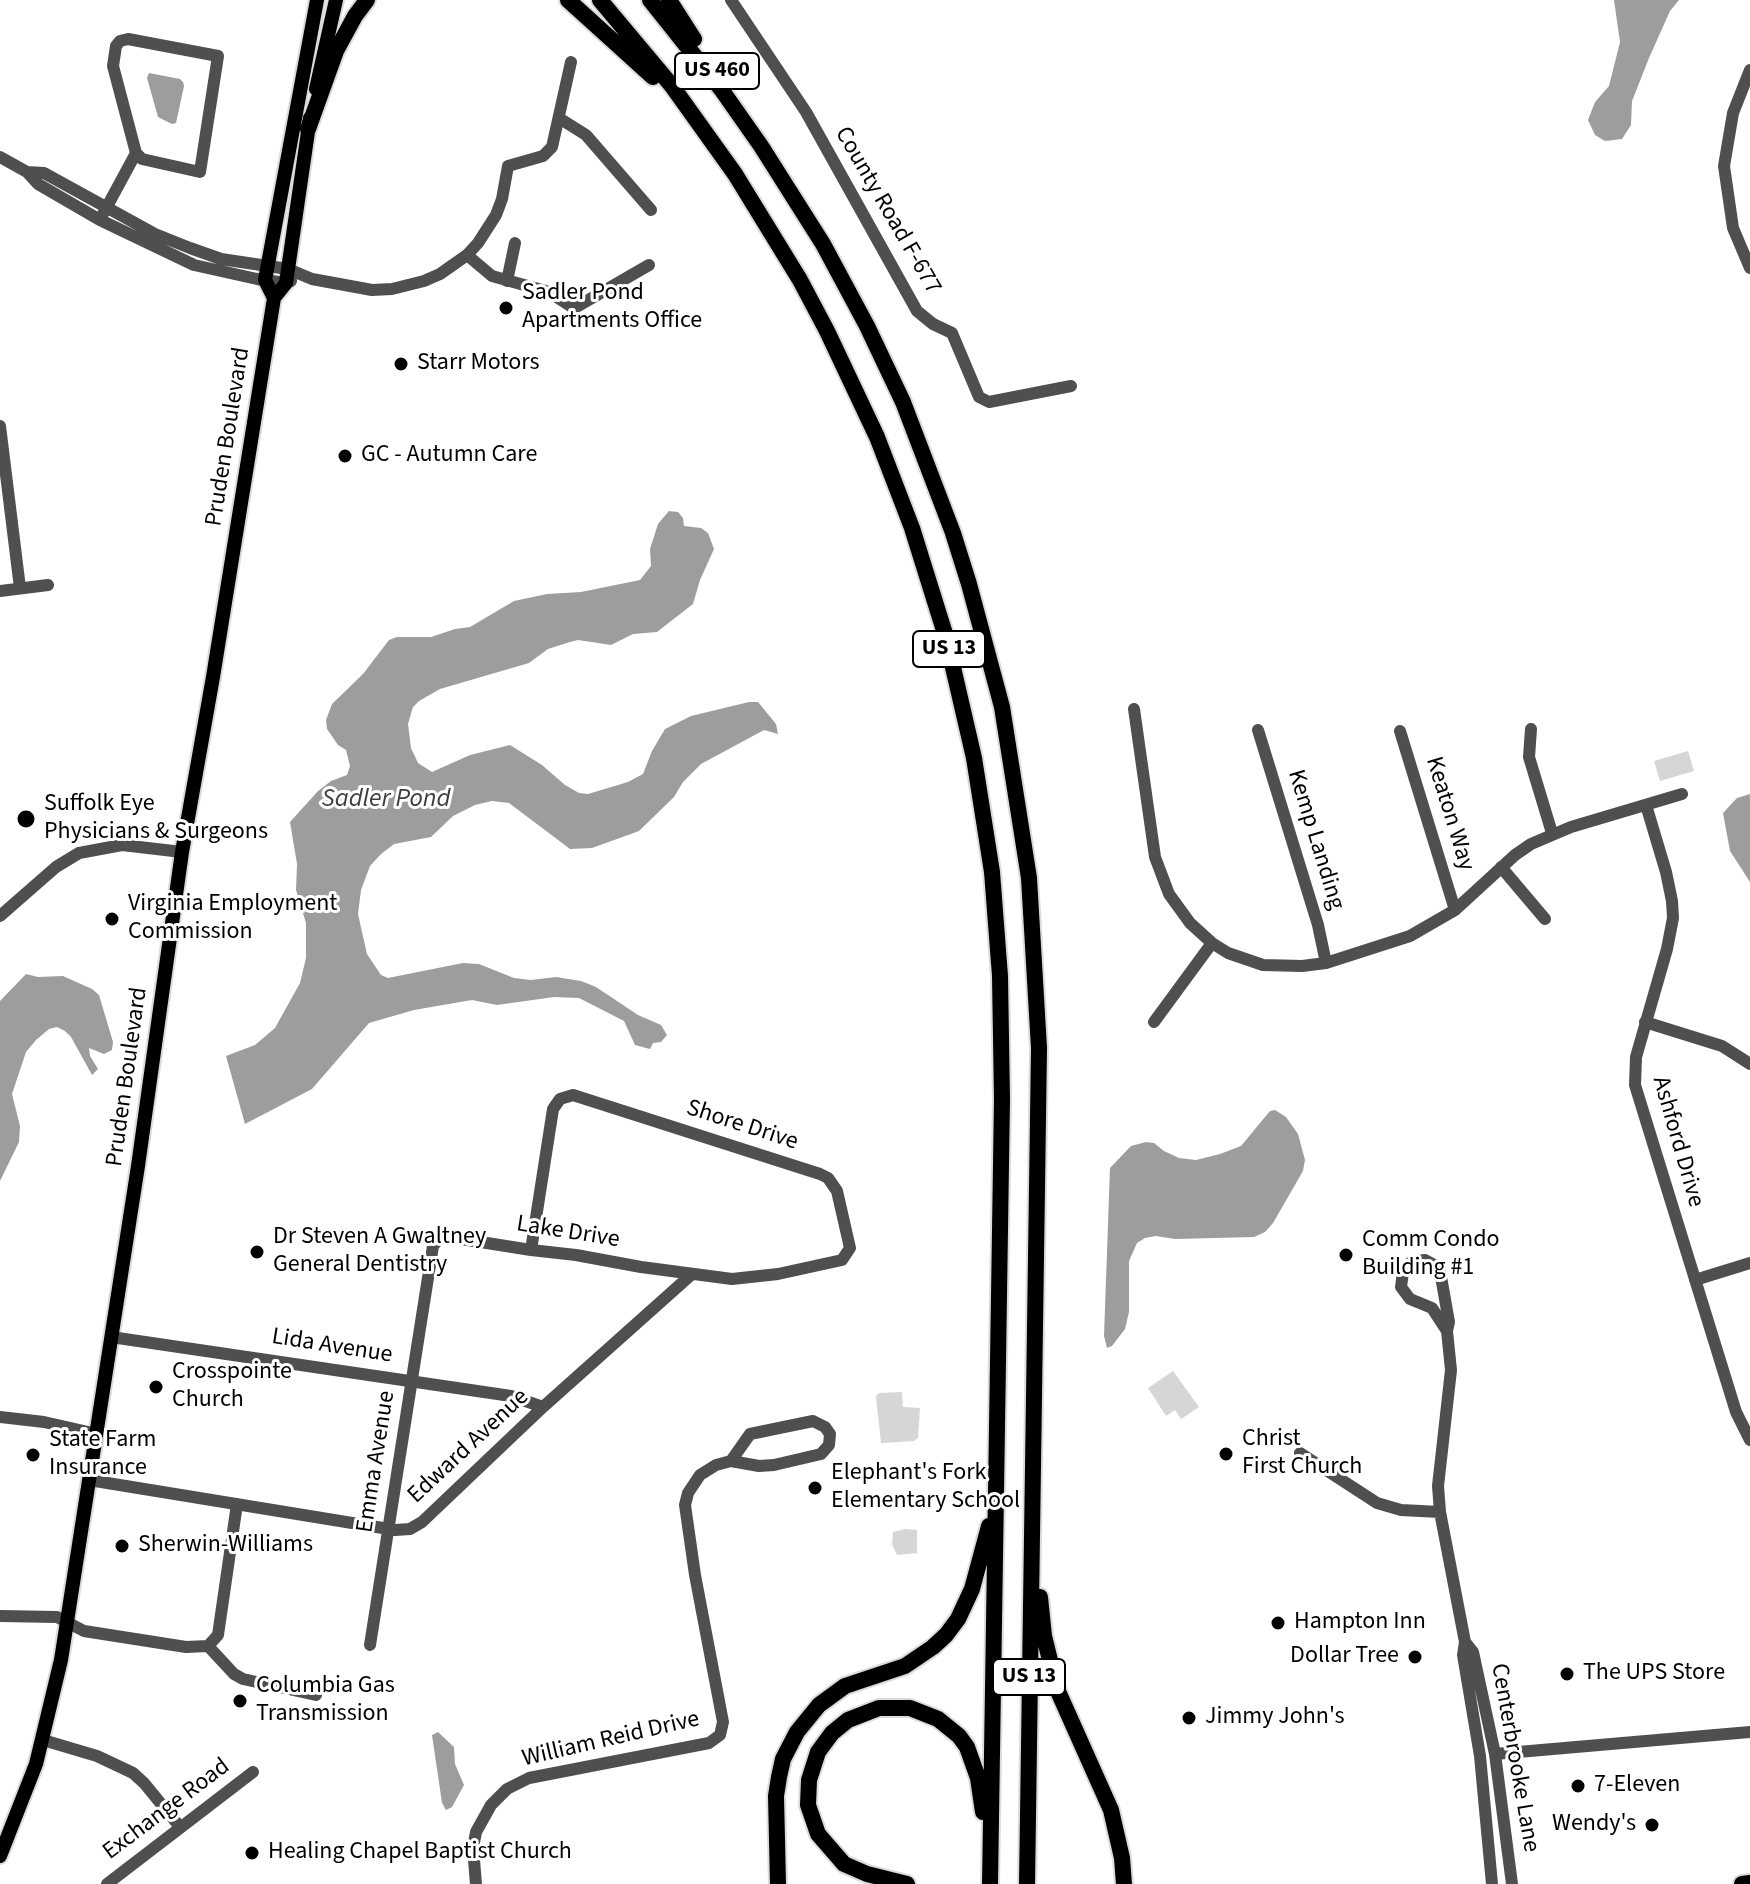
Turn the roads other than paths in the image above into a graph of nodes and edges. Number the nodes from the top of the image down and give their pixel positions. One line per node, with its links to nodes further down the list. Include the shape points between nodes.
1 (317, 0): 25 (main road)
2 (336, 0): 12 (main road)
3 (367, 0): 12 (highway, via 336,51)
4 (568, 0): 19 (highway, via 649,73)
5 (600, 0): 19 (highway, US 13, via 672,86)
6 (650, 0): 13 (highway, US 13)
7 (669, 0): 13 (highway, US 460)
8 (731, 0): 29 (street, County Road F-677, via 806,112 917,311 952,333 979,397 989,402)
9 (571, 62): 11 (street)
10 (1750, 70): 24 (street, via 1730,123 1724,166 1733,228)
11 (559, 118): 18 (street, via 586,135); 22 (street, via 548,152 508,166 496,215)
12 (308, 129): 26 (main road)
13 (761, 146): 65 (highway, US 13, via 843,280 903,402 965,571 1002,707 1029,878 1037,983)
14 (139, 156): 14 (street, via 200,172 218,56 120,41 113,66); 17 (street)
15 (0, 157): 16 (street)
16 (27, 172): 17 (street, via 44,173); 20 (street, via 38,184)
17 (111, 210): 20 (street); 25 (street, via 155,234)
18 (651, 210)
19 (761, 215): 67 (highway, US 13, via 827,331 893,478 939,611 974,758 992,872 1000,976)
20 (104, 222): 25 (street, via 194,265)
21 (515, 243): 27 (street)
22 (467, 255): 26 (street, via 424,281 392,289); 27 (street, via 483,271)
23 (649, 265): 27 (street, via 578,306)
24 (1750, 268)
25 (266, 273): 26 (street); 28 (main road)
26 (292, 276): 28 (main road, Pruden Boulevard)
27 (507, 281)
28 (274, 298): 41 (main road, Pruden Boulevard)
29 (1071, 386)
30 (0, 427): 32 (street)
31 (48, 585): 32 (street)
32 (20, 588): 33 (street)
33 (0, 591)
34 (1134, 709): 46 (street, via 1160,874 1178,909)
35 (1531, 729): 40 (street, via 1529,757)
36 (1258, 730): 47 (street, Kemp Landing)
37 (1400, 731): 43 (street, Keaton Way)
38 (1682, 794): 39 (street)
39 (1646, 805): 40 (street); 49 (street, Ashford Drive, via 1673,918)
40 (1552, 833): 42 (street)
41 (182, 852): 44 (street, via 122,845 79,853); 57 (main road, Pruden Boulevard)
42 (1501, 867): 43 (street); 45 (street)
43 (1455, 910): 47 (street, via 1410,936)
44 (0, 916)
45 (1545, 919)
46 (1212, 943): 47 (street, via 1263,965); 48 (street)
47 (1326, 963)
48 (1154, 1022)
49 (1645, 1022): 50 (street, via 1722,1046); 55 (street, Ashford Drive, via 1635,1085)
50 (1750, 1064)
51 (438, 1240): 52 (street, Lake Drive, via 449,1237); 58 (street, Emma Avenue)
52 (531, 1250): 54 (street, Lake Drive); 54 (street, Shore Drive, via 550,1119 566,1096 615,1107 820,1174 833,1183 850,1248 842,1260 750,1279)
53 (1750, 1263): 55 (street)
54 (692, 1274): 59 (street, Edward Avenue)
55 (1695, 1280): 62 (street, Ashford Drive, via 1736,1412)
56 (1447, 1331): 56 (street, Centerbrooke Lane, via 1440,1271 1425,1260 1411,1262 1401,1287 1410,1299 1432,1308); 69 (street, Centerbrooke Lane, via 1451,1370 1438,1486)
57 (111, 1337): 58 (street, Lida Avenue); 61 (main road, Pruden Boulevard)
58 (412, 1382): 59 (street, Lida Avenue, via 511,1396); 70 (street, Emma Avenue)
59 (543, 1407): 70 (street, Edward Avenue, via 422,1522 410,1529)
60 (0, 1417): 61 (street)
61 (97, 1434): 66 (main road, Pruden Boulevard)
62 (1750, 1440)
63 (1300, 1453): 69 (street, via 1377,1503)
64 (731, 1461): 64 (street, William Reid Drive, via 759,1466 818,1456 829,1445 830,1434 813,1421 757,1430 745,1438); 86 (street, William Reid Drive, via 700,1475 685,1505 723,1722 720,1735 709,1743 529,1778 507,1789 476,1832)
65 (1032, 1470): 90 (highway, US 13); 91 (highway, via 1050,1664 1111,1810)
66 (89, 1480): 68 (street, Edward Avenue); 72 (main road, Pruden Boulevard)
67 (996, 1493): 83 (highway, US 13); 87 (highway, via 972,1589 946,1635 905,1666 837,1691 807,1717 791,1741 776,1796)
68 (237, 1504): 70 (street, Edward Avenue); 75 (street, via 218,1635)
69 (1440, 1512): 73 (street, Centerbrooke Lane)
70 (388, 1529): 74 (street, Emma Avenue)
71 (0, 1616): 72 (street, via 57,1617)
72 (67, 1622): 75 (street, via 92,1632); 78 (main road, Pruden Boulevard)
73 (1465, 1642): 79 (street, Centerbrooke Lane, via 1473,1652); 92 (street, Centerbrooke Lane)
74 (370, 1645)
75 (208, 1646): 76 (street, via 243,1679)
76 (316, 1695)
77 (1750, 1732): 79 (street)
78 (43, 1740): 81 (street, via 133,1773); 82 (main road, Pruden Boulevard)
79 (1495, 1754): 93 (street, Centerbrooke Lane)
80 (253, 1772): 81 (street, Exchange Road)
81 (180, 1827): 85 (street, Exchange Road)
82 (0, 1856)
83 (991, 1866): 88 (highway, via 981,1792 967,1747 949,1726 925,1713 879,1708 848,1720 826,1741 812,1766 808,1805 818,1834 844,1864); 89 (highway, US 13)
84 (1750, 1883): 94 (highway)
85 (107, 1884)
86 (476, 1884)
87 (778, 1884)
88 (907, 1884)
89 (990, 1884)
90 (1027, 1884)
91 (1124, 1884)
92 (1492, 1884)
93 (1512, 1884)
94 (1742, 1884)

